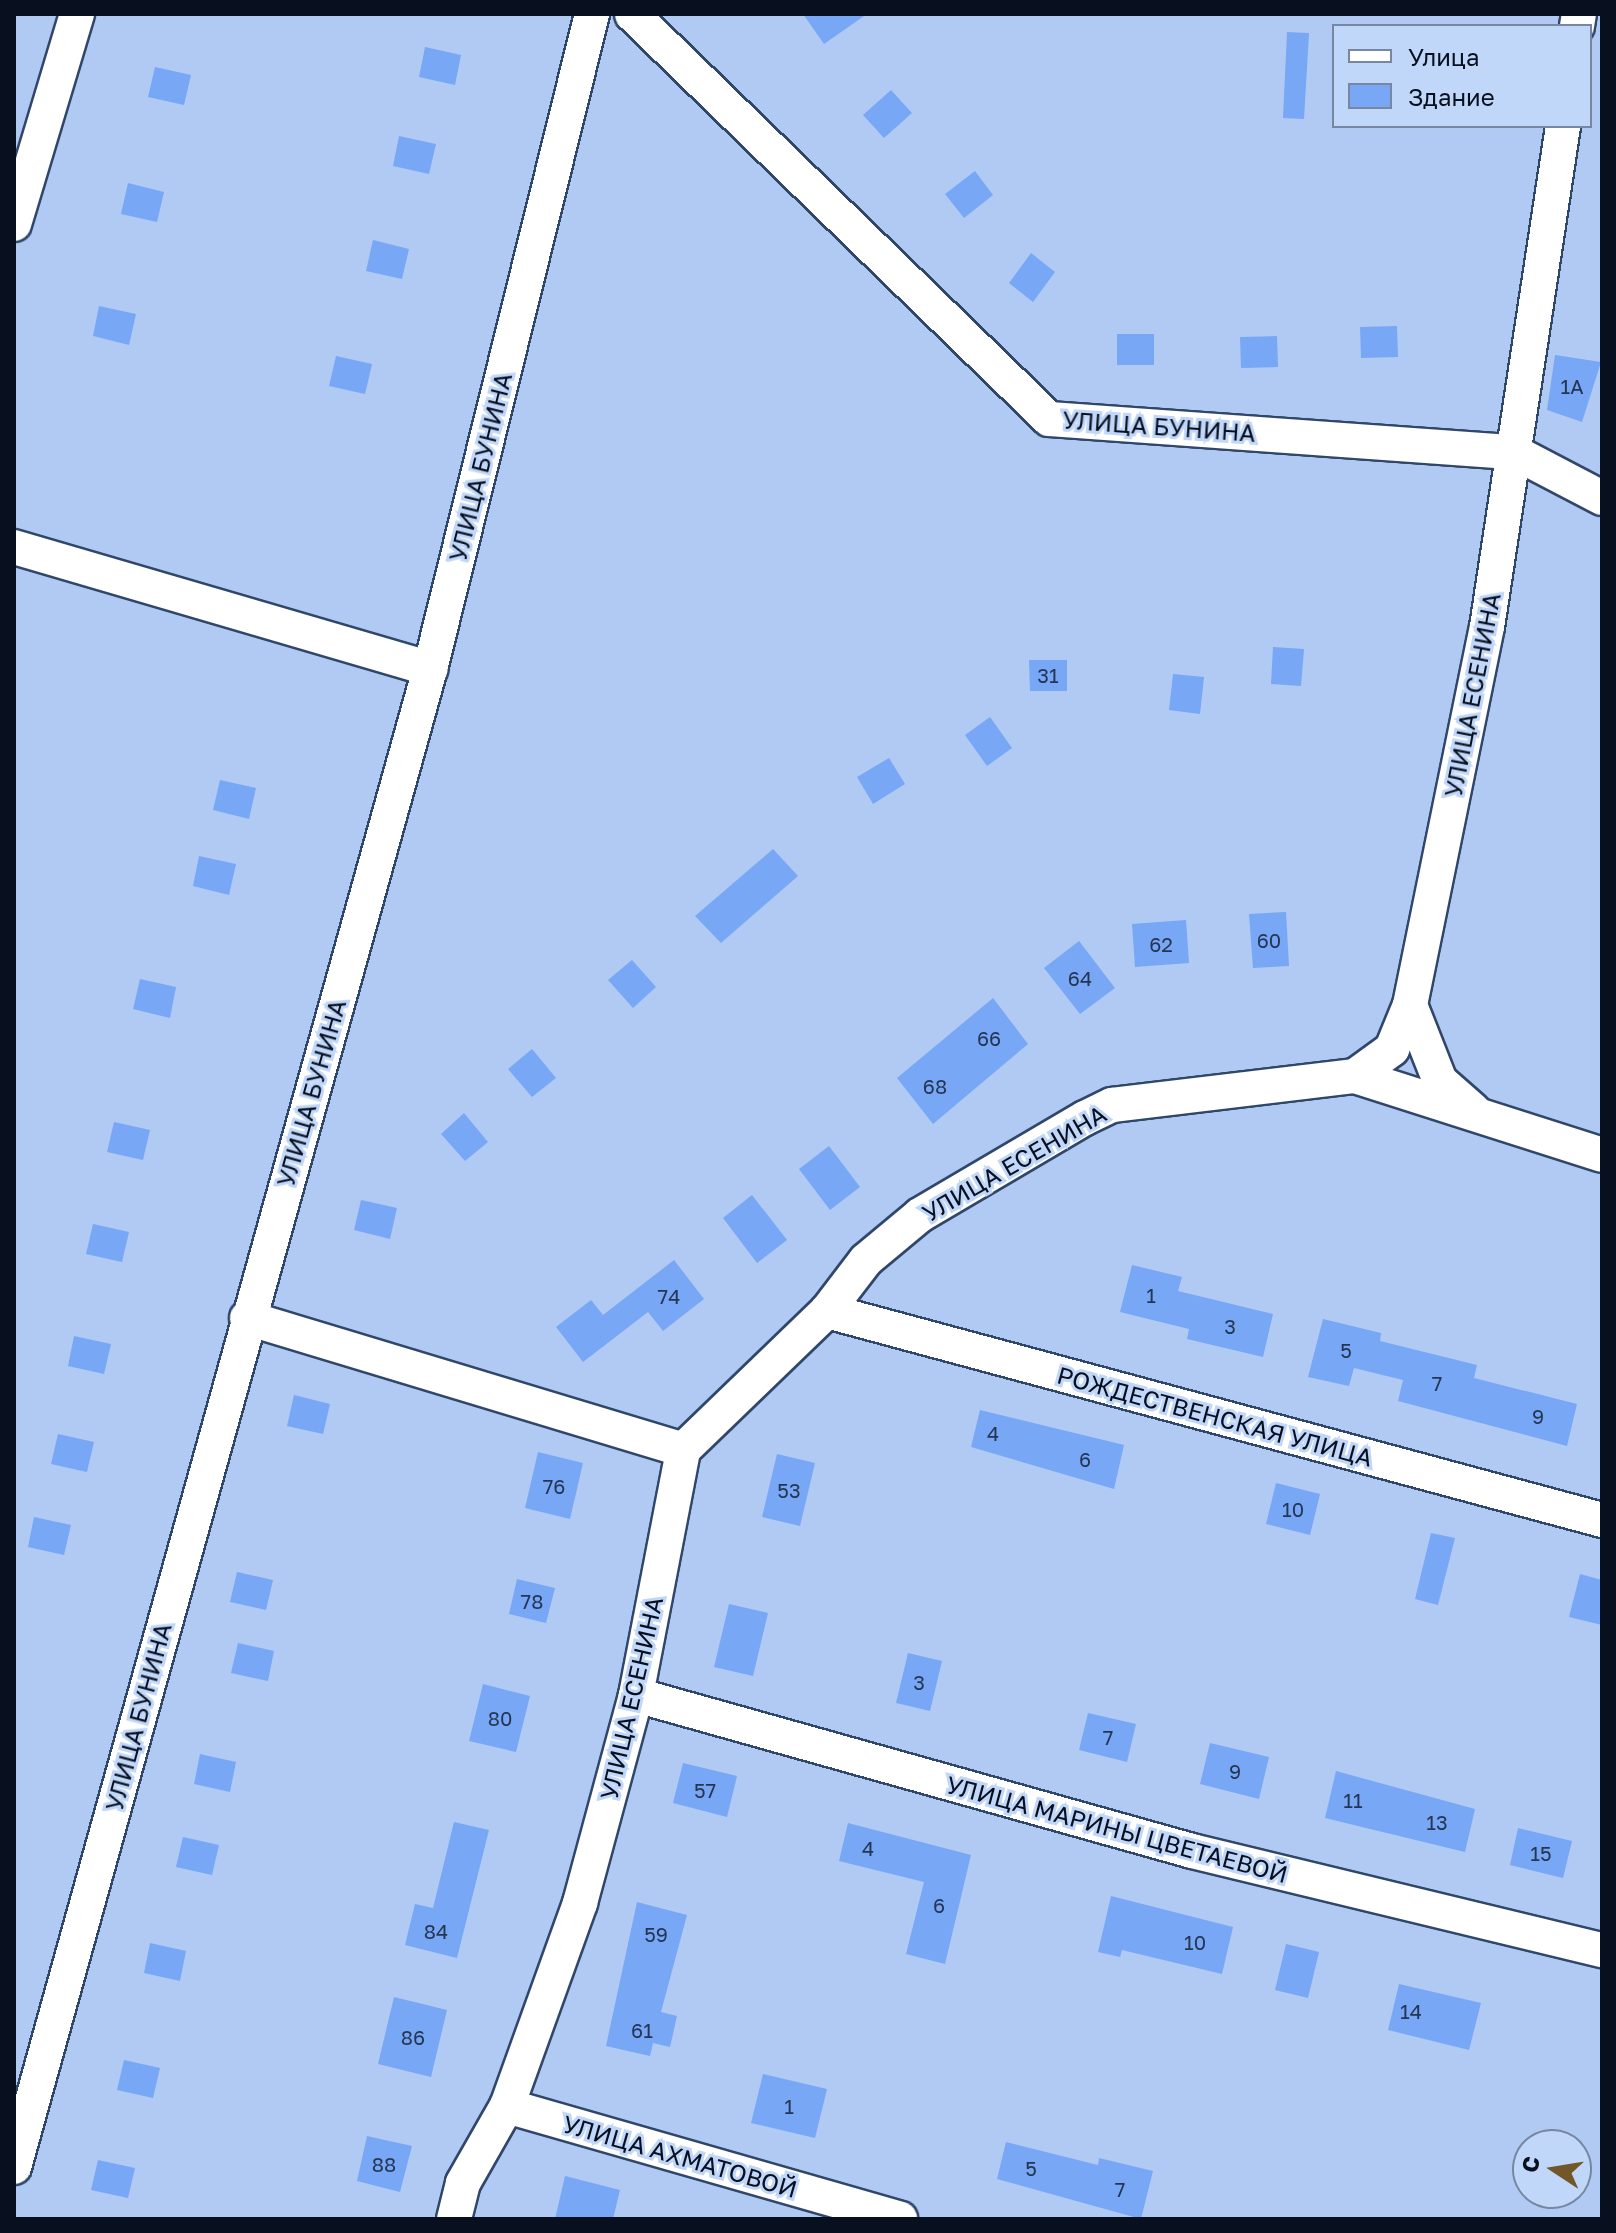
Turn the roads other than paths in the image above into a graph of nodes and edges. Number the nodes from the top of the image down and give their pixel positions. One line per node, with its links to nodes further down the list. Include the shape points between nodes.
1 (77, 14): 5 (street)
2 (592, 14): 9 (street, УЛИЦА БУНИНА)
3 (632, 14): 6 (street, УЛИЦА БУНИНА, via 1049,419)
4 (1563, 128): 6 (street, УЛИЦА ЕСЕНИНА)
5 (14, 224)
6 (1514, 452): 7 (street); 10 (street, УЛИЦА ЕСЕНИНА, via 1487,627)
7 (1602, 498)
8 (14, 547): 9 (street)
9 (430, 669): 15 (street, УЛИЦА БУНИНА)
10 (1410, 1005): 11 (street, УЛИЦА ЕСЕНИНА, via 1392,1049); 12 (street, via 1440,1081)
11 (1355, 1076): 12 (street); 14 (street, УЛИЦА ЕСЕНИНА, via 1112,1105 920,1215 866,1260)
12 (1482, 1119): 13 (street)
13 (1602, 1155)
14 (827, 1311): 16 (street, УЛИЦА ЕСЕНИНА); 17 (street, РОЖДЕСТВЕНСКАЯ УЛИЦА)
15 (247, 1318): 16 (street); 21 (street, УЛИЦА БУНИНА)
16 (683, 1450): 18 (street, УЛИЦА ЕСЕНИНА)
17 (1602, 1520)
18 (636, 1695): 19 (street, УЛИЦА МАРИНЫ ЦВЕТАЕВОЙ, via 1192,1851); 20 (street, УЛИЦА ЕСЕНИНА, via 580,1903)
19 (1602, 1950)
20 (507, 2106): 22 (street, УЛИЦА ЕСЕНИНА, via 463,2183); 23 (street, УЛИЦА АХМАТОВОЙ)
21 (14, 2167)
22 (454, 2219)
23 (900, 2219)

